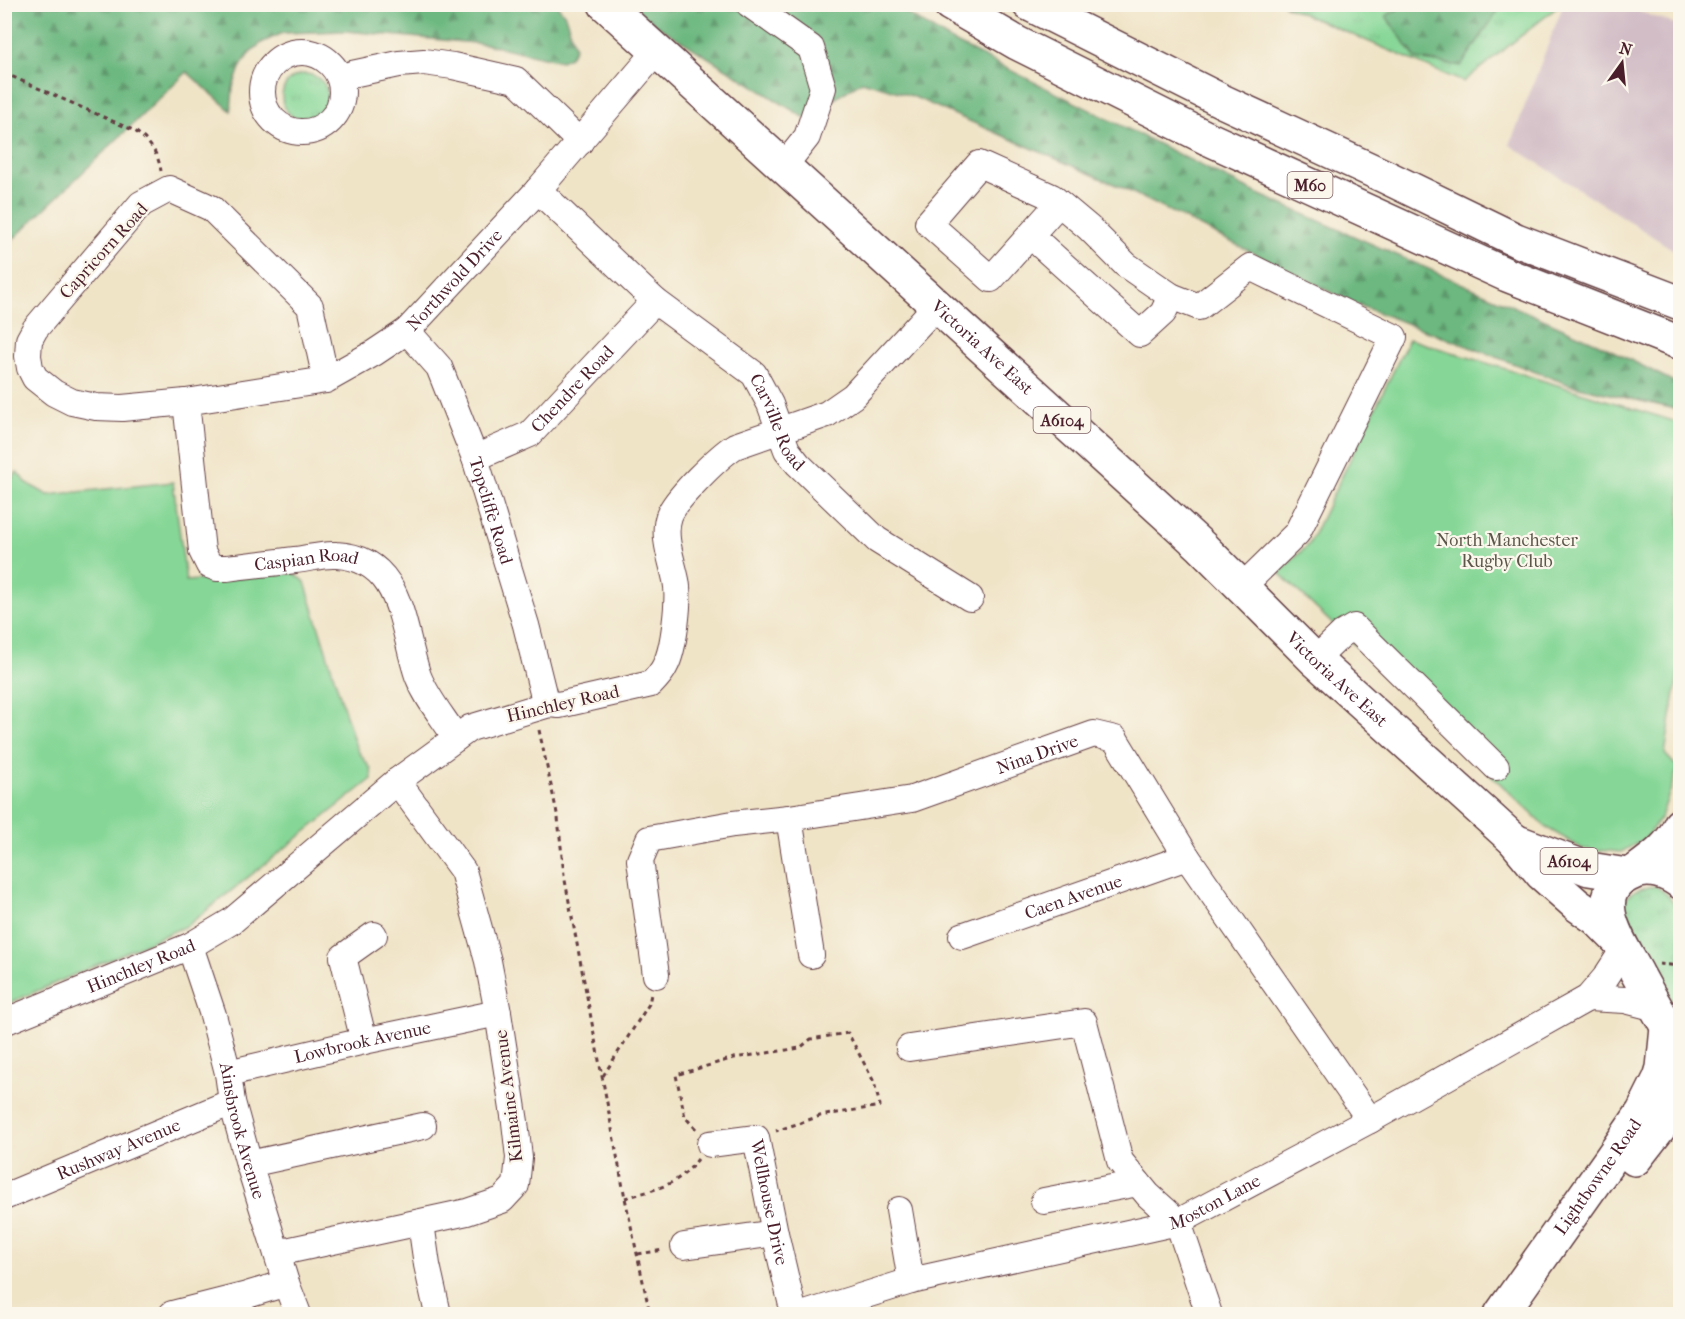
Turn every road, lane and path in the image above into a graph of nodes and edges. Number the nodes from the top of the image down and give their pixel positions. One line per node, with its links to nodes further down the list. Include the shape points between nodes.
1 (605, 4): 5 (main road, Victoria Ave East / A6104)
2 (749, 4): 9 (street, via 811,48 823,88 807,137)
3 (950, 4): 19 (main road, M60, via 1017,43 1217,143 1508,275)
4 (1029, 4): 16 (main road, M60, via 1224,102 1516,240)
5 (656, 51): 8 (street, Northwold Drive); 9 (main road, Victoria Ave East / A6104)
6 (4, 72): 10 (path, via 135,131 157,153)
7 (347, 78): 8 (street, via 399,64 424,62 516,80)
8 (580, 142): 11 (street, Northwold Drive)
9 (784, 166): 17 (main road, Victoria Ave East / A6104)
10 (169, 189): 20 (street, via 211,208 310,306); 21 (street, Capricorn Road, via 141,204 35,329 29,340 28,356 35,378 72,402 122,408)
11 (538, 190): 15 (street, Carville Road); 18 (street, Northwold Drive)
12 (1059, 203): 12 (street, via 979,164 928,223 991,279); 14 (street, via 1126,265)
13 (1042, 246): 14 (street, via 1140,334 1163,313)
14 (1171, 296): 24 (street, via 1199,307 1250,267 1394,337 1296,533)
15 (655, 301): 22 (street, Carville Road, via 754,374); 23 (street, Chendre Road, via 530,434)
16 (1680, 303)
17 (936, 306): 22 (street, Hinchley Road, via 853,396 827,414); 24 (main road, Victoria Ave East / A6104)
18 (407, 331): 20 (street, Northwold Drive); 23 (street, Topcliffe Road, via 439,368)
19 (1680, 343)
20 (326, 380): 21 (street, Northwold Drive)
21 (186, 402): 28 (street, Caspian Road, via 202,551 209,565 227,568 334,554 356,558 373,567 393,591 418,677)
22 (780, 431): 25 (street, Carville Road, via 798,464 877,540); 27 (street, Hinchley Road, via 735,446 722,455 668,517 668,543 678,597 671,651 660,675 651,684)
23 (475, 458): 27 (street, Topcliffe Road, via 526,626 544,697)
24 (1242, 587): 26 (main road, Victoria Ave East / A6104)
25 (970, 598)
26 (1316, 660): 29 (street, via 1354,627); 33 (main road, Victoria Ave East / A6104)
27 (542, 706): 28 (street, Hinchley Road, via 471,728); 51 (path, via 564,875)
28 (456, 738): 30 (street, Hinchley Road)
29 (1496, 767)
30 (397, 781): 39 (street, Hinchley Road, via 232,921); 45 (street, Kilmaine Avenue, via 463,872)
31 (789, 818): 34 (street, Nina Drive, via 912,800 1094,734 1115,739); 41 (street); 43 (street, Nina Drive, via 649,838 640,860)
32 (1680, 825): 35 (main road, via 1668,846)
33 (1514, 840): 35 (main road, A6104, via 1589,869); 40 (main road, via 1542,873)
34 (1187, 857): 38 (street, Caen Avenue); 54 (street, Nina Drive)
35 (1632, 873): 36 (main road, via 1657,871); 40 (main road, via 1614,888 1608,906 1610,920)
36 (1680, 882)
37 (374, 935): 48 (street, via 343,957)
38 (962, 936)
39 (189, 946): 46 (street, Hinchley Road); 50 (street, Ainsbrook Avenue)
40 (1631, 951): 42 (path); 44 (street, Moston Lane); 47 (main road)
41 (811, 956)
42 (1680, 966)
43 (656, 975): 51 (path, via 649,1004)
44 (1588, 998): 47 (street, via 1616,999); 54 (street, Moston Lane)
45 (498, 1013): 48 (street, Lowbrook Avenue); 66 (street, Kilmaine Avenue, via 519,1158 516,1185 502,1200)
46 (4, 1022)
47 (1668, 1028): 63 (main road, Lightbowne Road, via 1663,1068 1651,1097 1612,1157)
48 (364, 1041): 50 (street, Lowbrook Avenue)
49 (909, 1048): 59 (street, via 1084,1022 1120,1161)
50 (228, 1073): 53 (street, Ainsbrook Avenue)
51 (602, 1078): 61 (path)
52 (1680, 1101): 63 (main road, Lightbowne Road, via 1624,1173)
53 (232, 1102): 58 (street, Ainsbrook Avenue); 60 (street, Rushway Avenue)
54 (1370, 1120): 65 (street, Moston Lane)
55 (423, 1126): 58 (street)
56 (756, 1138): 57 (street, Wellhouse Drive); 57 (path, via 820,1116 880,1106 874,1082 848,1033 811,1039 800,1048 735,1058 676,1075 685,1117); 67 (street, Wellhouse Drive)
57 (710, 1144): 61 (path, via 689,1171 664,1187)
58 (249, 1164): 69 (street, Ainsbrook Avenue)
59 (1138, 1183): 62 (street); 65 (street)
60 (4, 1197)
61 (625, 1198): 70 (path)
62 (1044, 1201)
63 (1587, 1209): 71 (main road, Lightbowne Road)
64 (899, 1210): 72 (street)
65 (1178, 1222): 72 (street, Moston Lane); 81 (street)
66 (421, 1223): 69 (street, Kilmaine Avenue); 77 (street)
67 (775, 1233): 68 (street); 79 (street, Wellhouse Drive)
68 (684, 1246): 70 (path)
69 (277, 1253): 73 (street, Ainsbrook Avenue)
70 (637, 1255): 78 (path)
71 (1552, 1259): 82 (main road, Lightbowne Road); 83 (main road, Lightbowne Road)
72 (911, 1281): 80 (street, Moston Lane)
73 (286, 1283): 74 (street); 76 (street, Ainsbrook Avenue)
74 (200, 1311): 75 (street)
75 (172, 1314)
76 (298, 1314)
77 (438, 1314)
78 (650, 1314)
79 (794, 1314)
80 (805, 1314)
81 (1209, 1314)
82 (1501, 1314)
83 (1524, 1314)

